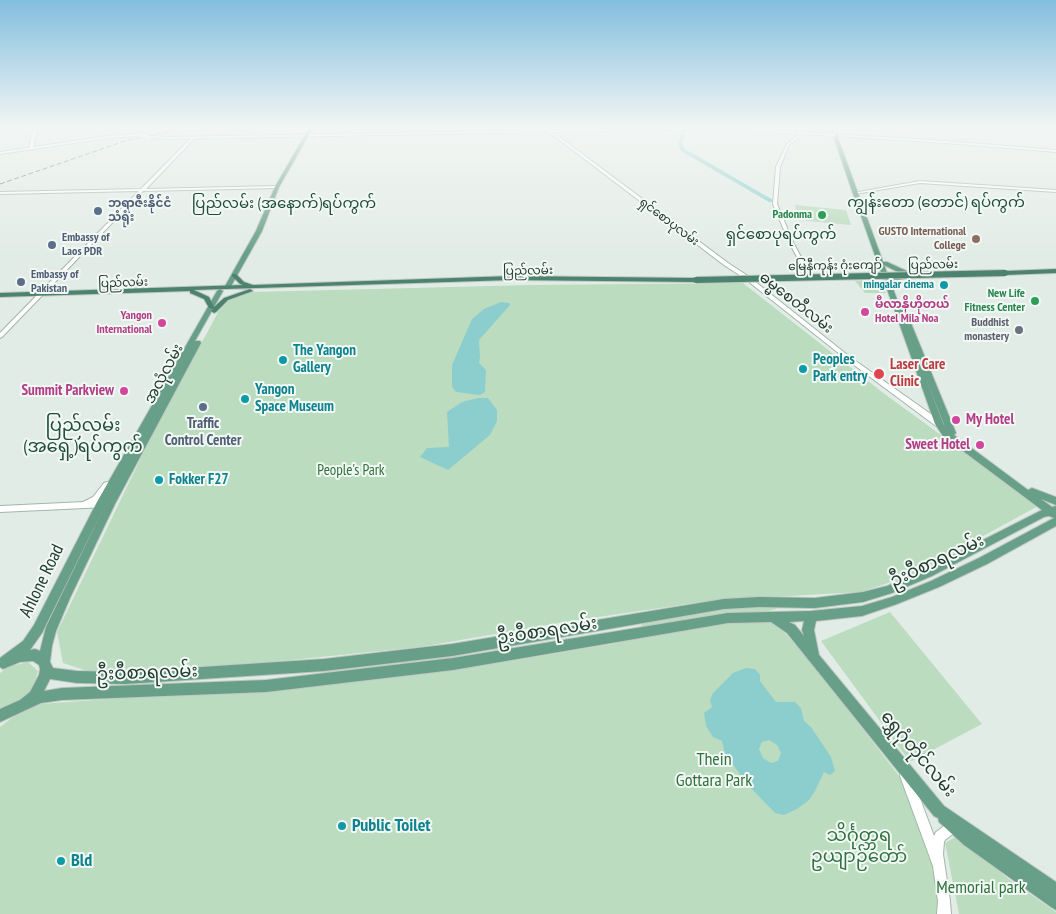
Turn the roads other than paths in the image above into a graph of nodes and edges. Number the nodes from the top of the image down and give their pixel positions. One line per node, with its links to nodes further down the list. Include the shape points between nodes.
1 (163, 169): 7 (street)
2 (288, 169): 6 (main road, အလုံလမ်း)
3 (599, 169): 19 (main road, ရှင်စောပုလမ်း)
4 (778, 169): 18 (street, via 775,204)
5 (847, 169): 10 (main road)
6 (277, 187): 7 (street); 11 (main road, အလုံလမ်း)
7 (142, 190): 9 (street); 28 (street)
8 (1056, 191): 10 (street, via 926,182)
9 (0, 193)
10 (856, 193): 12 (main road)
11 (266, 211): 15 (main road, အလုံလမ်း, via 259,231); 25 (main road, အလုံလမ်း, via 256,224)
12 (883, 264): 16 (main road); 17 (main road); 21 (main road)
13 (1056, 272): 14 (highway, ပြည်လမ်း)
14 (1008, 273): 17 (main road, ပြည်လမ်း); 23 (highway, မြေနီကုန်း ဂုံးကျော်, bridge)
15 (234, 275): 24 (highway, via 242,283); 25 (main road, အလုံလမ်း)
16 (865, 275): 18 (main road, ပြည်လမ်း); 21 (main road, ပြည်လမ်း)
17 (908, 275): 21 (main road)
18 (809, 276): 19 (main road, ပြည်လမ်း)
19 (744, 278): 20 (main road, ပြည်လမ်း); 22 (main road, ပြည်လမ်း); 35 (main road, ဓမ္မစေတီလမ်း, via 848,358); 36 (main road, ဓမ္မစေတီလမ်း, via 806,330)
20 (873, 278): 21 (main road)
21 (888, 279): 31 (main road); 31 (main road, via 892,298)
22 (687, 280): 23 (highway); 24 (highway, ပြည်လမ်း, via 511,278); 26 (highway, ပြည်လမ်း)
23 (696, 280)
24 (265, 287): 25 (highway, ပြည်လမ်း)
25 (223, 290): 26 (highway, ပြည်လမ်း); 27 (highway, ပြည်လမ်း); 28 (highway, ပြည်လမ်း); 30 (main road, အလုံလမ်း)
26 (252, 290): 30 (highway, via 226,299)
27 (192, 292): 28 (highway, ပြည်လမ်း); 30 (highway, via 207,298)
28 (39, 295): 29 (highway, ပြည်လမ်း); 32 (street)
29 (0, 297)
30 (210, 313): 37 (main road, အလုံလမ်း); 40 (main road, အလုံလမ်း)
31 (900, 313): 33 (main road); 34 (main road)
32 (0, 336)
33 (913, 355): 34 (main road)
34 (935, 403): 35 (main road); 36 (main road)
35 (931, 414): 36 (main road, ဓမ္မစေတီလမ်း)
36 (949, 434): 38 (main road, ဓမ္မစေတီလမ်း)
37 (116, 476): 40 (main road, အလုံလမ်း); 41 (street, via 96,499)
38 (1033, 496): 39 (main road); 43 (main road, ဓမ္မစေတီလမ်း); 43 (main road, via 1040,507)
39 (1056, 501)
40 (105, 504): 41 (main road); 53 (main road, Ahlone Road, via 38,629 27,644); 54 (main road, အလုံလမ်း, via 50,631)
41 (81, 506): 42 (main road)
42 (0, 510)
43 (1052, 512): 46 (main road, ဦးဝီစာရလမ်း, via 888,590 863,597)
44 (1053, 525): 48 (main road, ဦးဝီစာရလမ်း, via 913,594 862,611)
45 (784, 602): 46 (main road, ဦးဝီစာရလမ်း); 47 (main road); 49 (main road, ဦးဝီစာရလမ်း, via 724,604)
46 (814, 603): 48 (main road)
47 (777, 616): 48 (main road, ဦးဝီစာရလမ်း); 50 (main road); 51 (main road, ဦးဝီစာရလမ်း, via 728,618)
48 (816, 616): 52 (main road, ရွှေဂုံတိုင်လမ်း, via 808,630)
49 (633, 620): 51 (main road); 55 (main road, ဦးဝီစာရလမ်း, via 452,650 324,665)
50 (791, 628): 52 (main road, ရွှေဂုံတိုင်လမ်း)
51 (638, 634): 57 (main road, ဦးဝီစာရလမ်း, via 453,664 266,686)
52 (816, 658): 61 (main road, ရွှေဂုံတိုင်လမ်း)
53 (2, 664): 54 (main road, via 20,656 35,656)
54 (45, 665): 56 (main road, ဦးဝီစာရလမ်း, via 50,673 56,674); 59 (main road, အလုံလမ်း, via 41,686)
55 (204, 673): 56 (main road, ဦးဝီစာရလမ်း); 57 (main road)
56 (125, 678): 58 (main road)
57 (199, 689): 58 (main road, ဦးဝီစာရလမ်း)
58 (118, 692): 59 (main road, ဦးဝီစာရလမ်း, via 62,694)
59 (24, 704): 60 (main road)
60 (1, 716)
61 (901, 763): 62 (main road, ရွှေဂုံတိုင်လမ်း, via 939,811); 63 (main road)
62 (956, 825): 63 (main road, via 940,836); 64 (main road); 65 (main road)
63 (938, 862): 66 (main road)
64 (1056, 891)
65 (1056, 902)
66 (944, 914)

